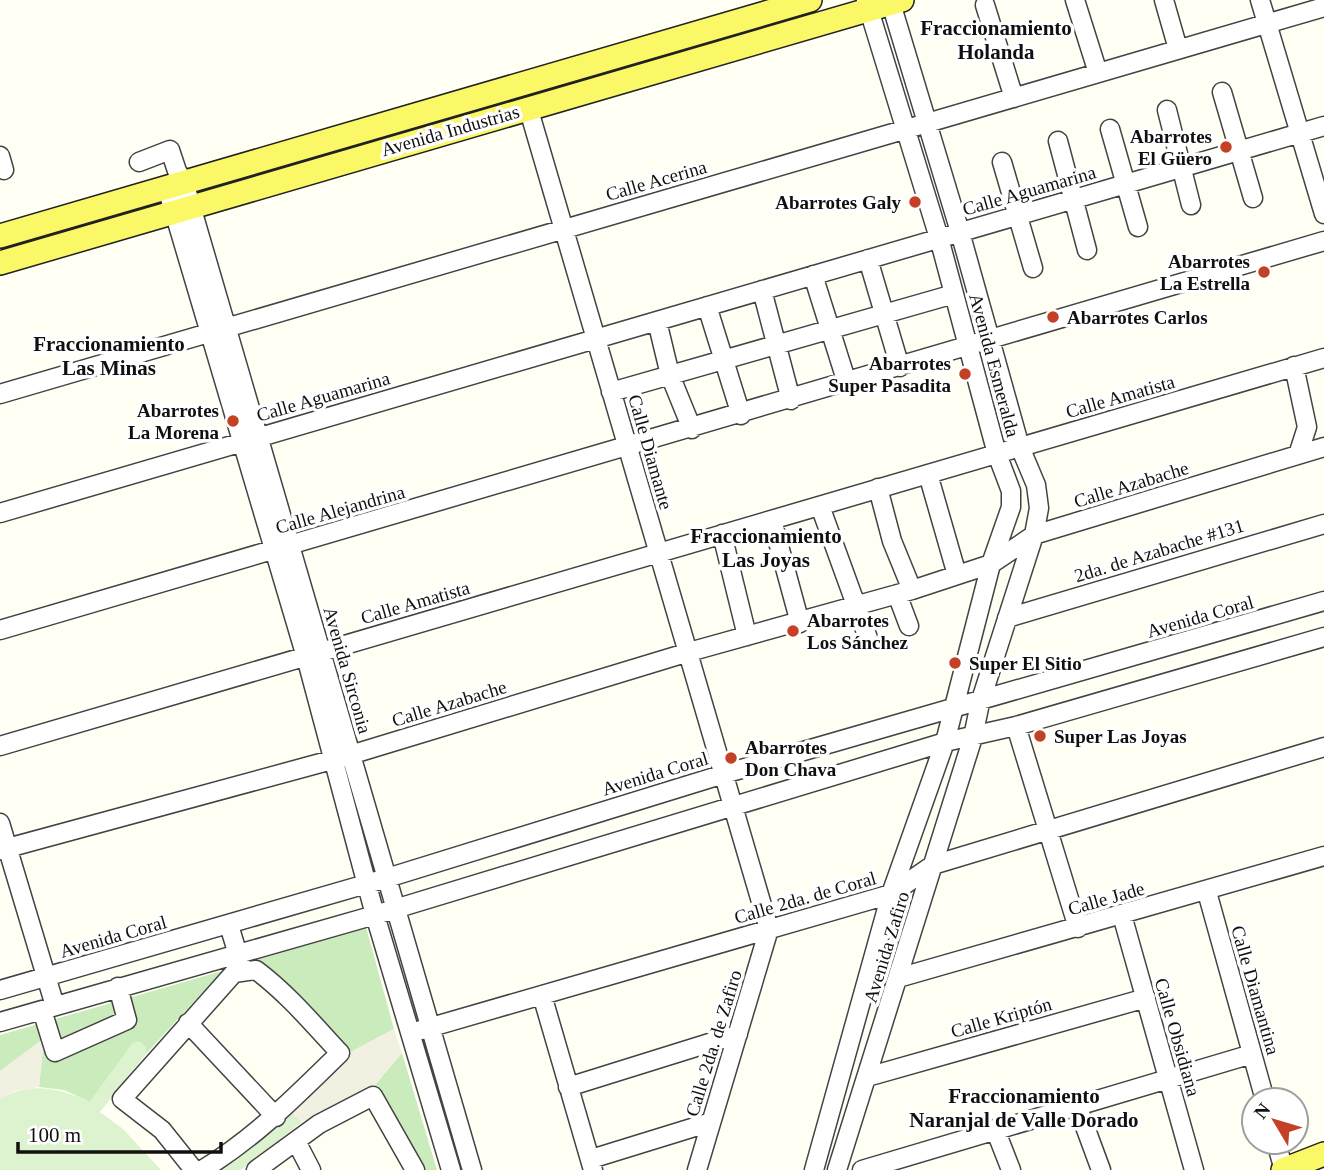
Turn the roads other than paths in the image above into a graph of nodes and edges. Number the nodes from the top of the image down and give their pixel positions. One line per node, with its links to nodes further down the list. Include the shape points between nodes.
1 (810, 0): 26 (main road, Avenida Industrias)
2 (1075, 0): 10 (street)
3 (1164, 0): 9 (street)
4 (1260, 0): 8 (street)
5 (883, 3): 13 (main road, Avenida Industrias); 15 (street, Avenida Esmeralda); 18 (street, Avenida Esmeralda)
6 (985, 5): 12 (street)
7 (1324, 7): 8 (street, Calle Acerina)
8 (1267, 24): 9 (street, Calle Acerina); 19 (street)
9 (1178, 49): 10 (street, Calle Acerina)
10 (1098, 73): 12 (street, Calle Acerina)
11 (1222, 92): 21 (street)
12 (1014, 97): 15 (street, Calle Acerina)
13 (528, 107): 26 (main road, Avenida Industrias); 33 (street, Calle Diamante)
14 (1167, 110): 24 (street)
15 (927, 123): 18 (street, Calle Acerina); 34 (street, Avenida Esmeralda)
16 (1324, 126): 19 (street, Calle Aguamarina)
17 (1110, 129): 25 (street)
18 (904, 130): 33 (street, Calle Acerina); 36 (street, Avenida Esmeralda)
19 (1300, 133): 21 (street, Calle Aguamarina); 30 (street)
20 (1058, 141): 28 (street)
21 (1237, 150): 24 (street, Calle Aguamarina); 27 (street)
22 (138, 162): 26 (street, Avenida Sirconia, via 170,150)
23 (1002, 162): 31 (street)
24 (1181, 167): 25 (street, Calle Aguamarina); 29 (street)
25 (1127, 183): 28 (street, Calle Aguamarina); 32 (street)
26 (178, 196): 35 (main road, Avenida Industrias); 40 (main road, Avenida Industrias); 48 (street, Avenida Sirconia)
27 (1253, 198)
28 (1074, 199): 31 (street, Calle Aguamarina); 38 (street)
29 (1191, 205)
30 (1324, 214)
31 (1018, 215): 34 (street, Calle Aguamarina); 41 (street)
32 (1138, 227)
33 (563, 229): 48 (street, Calle Acerina); 50 (street, Calle Diamante)
34 (960, 232): 36 (street, Calle Aguamarina); 51 (street, Avenida Esmeralda)
35 (0, 236)
36 (939, 238): 39 (street, Calle Aguamarina); 44 (street, Avenida Esmeralda)
37 (1324, 241): 51 (street, Calle Alejandrina)
38 (1087, 250)
39 (868, 259): 42 (street, Calle Aguamarina); 46 (street)
40 (0, 262)
41 (1033, 268)
42 (813, 275): 43 (street, Calle Aguamarina); 49 (street)
43 (762, 290): 45 (street, Calle Aguamarina); 52 (street)
44 (954, 294): 46 (street); 53 (street, Avenida Esmeralda)
45 (706, 306): 47 (street, Calle Aguamarina); 55 (street)
46 (886, 314): 49 (street); 57 (street)
47 (657, 321): 50 (street, Calle Aguamarina); 58 (street)
48 (218, 330): 61 (street, Calle Acerina); 65 (street, Avenida Sirconia)
49 (830, 330): 52 (street); 59 (street)
50 (596, 338): 60 (street, Calle Diamante); 65 (street, Calle Aguamarina)
51 (991, 340): 53 (street, Calle Alejandrina); 66 (street, Avenida Esmeralda)
52 (778, 345): 55 (street); 62 (street)
53 (968, 347): 57 (street, Calle Alejandrina); 69 (street, Avenida Esmeralda)
54 (1324, 358): 56 (street, Calle Amatista)
55 (725, 360): 58 (street); 63 (street)
56 (1294, 366): 66 (street, Calle Amatista); 70 (street, via 1307,427)
57 (900, 367): 59 (street, Calle Alejandrina)
58 (670, 375): 60 (street); 64 (street)
59 (847, 383): 62 (street, Calle Alejandrina)
60 (611, 392): 68 (street, Calle Diamante)
61 (0, 394)
62 (791, 400): 63 (street, Calle Alejandrina)
63 (741, 415): 64 (street, Calle Alejandrina)
64 (692, 429): 68 (street, Calle Alejandrina)
65 (250, 440): 74 (street, Calle Aguamarina); 79 (street, Avenida Sirconia)
66 (1020, 447): 69 (street, Calle Amatista); 78 (street, Avenida Esmeralda, via 1036,485 1039,508)
67 (1324, 447): 70 (street, Calle Azabache)
68 (628, 448): 79 (street, Calle Alejandrina); 80 (street, Calle Diamante)
69 (996, 454): 71 (street, Calle Amatista); 81 (street, Avenida Esmeralda, via 1011,491)
70 (1298, 455): 78 (street, Calle Azabache)
71 (928, 474): 72 (street, Calle Amatista); 82 (street)
72 (878, 488): 73 (street, Calle Amatista); 83 (street)
73 (820, 506): 75 (street, Calle Amatista); 85 (street)
74 (0, 513)
75 (772, 520): 77 (street, Calle Amatista); 87 (street)
76 (1324, 524): 86 (street, 2da. de Azabache #131)
77 (722, 534): 80 (street, Calle Amatista); 90 (street)
78 (1034, 535): 81 (street, Calle Azabache); 86 (street, Avenida Esmeralda)
79 (281, 548): 89 (street, Calle Alejandrina); 94 (street, Avenida Sirconia)
80 (658, 553): 93 (street, Calle Diamante); 94 (street, Calle Amatista)
81 (991, 564): 82 (street, Calle Azabache); 96 (street, Avenida Esmeralda)
82 (957, 575): 83 (street, Calle Azabache)
83 (904, 592): 85 (street, Calle Azabache); 88 (street)
84 (1324, 601): 95 (street, Avenida Coral)
85 (855, 606): 87 (street, Calle Azabache); 92 (street)
86 (1007, 618): 95 (street, Avenida Esmeralda)
87 (800, 623): 90 (street, Calle Azabache)
88 (909, 626)
89 (0, 630)
90 (747, 636): 93 (street, Calle Azabache)
91 (1324, 636): 97 (street)
92 (868, 638)
93 (689, 652): 102 (street, Calle Azabache); 103 (street, Calle Diamante)
94 (313, 654): 100 (street, Calle Amatista); 102 (street, Avenida Sirconia)
95 (979, 703): 96 (street, Avenida Coral); 98 (street, Avenida Esmeralda)
96 (951, 710): 99 (street, Avenida Esmeralda); 103 (street, Avenida Coral)
97 (1016, 726): 98 (street); 106 (street)
98 (973, 737): 99 (street); 109 (street, Avenida Zafiro)
99 (945, 742): 104 (street); 113 (street, Avenida Zafiro)
100 (0, 746)
101 (1324, 747): 106 (street, Calle 2da. de Coral)
102 (341, 757): 107 (street, Calle Azabache); 110 (street, Avenida Sirconia); 111 (street, Avenida Sirconia)
103 (724, 774): 104 (street, Calle Diamante); 110 (street, Avenida Coral)
104 (734, 804): 114 (street); 119 (street, Calle Diamante)
105 (0, 823): 107 (street)
106 (1047, 830): 109 (street, Calle 2da. de Coral); 118 (street)
107 (4, 848): 122 (street)
108 (1324, 856): 112 (street, Calle Jade)
109 (933, 864): 113 (street, Calle 2da. de Coral); 123 (street, Avenida Zafiro)
110 (387, 878): 111 (street, Avenida Coral); 114 (street, Avenida Sirconia)
111 (367, 884): 115 (street, Avenida Sirconia); 117 (street, Avenida Coral)
112 (1207, 892): 116 (street, Calle Jade); 134 (street, Calle Diamantina)
113 (891, 894): 119 (street, Calle 2da. de Coral); 155 (street, Avenida Zafiro)
114 (396, 908): 115 (street); 131 (street, Avenida Sirconia)
115 (375, 915): 120 (street); 132 (street, Avenida Sirconia)
116 (1122, 915): 118 (street, Calle Jade); 127 (street, Calle Obsidiana)
117 (229, 925): 120 (street); 122 (street, Avenida Coral)
118 (1077, 928): 123 (street, Calle Jade)
119 (769, 929): 126 (street, Calle 2da. de Coral); 133 (street, Calle 2da. de Zafiro)
120 (239, 953): 121 (street, via 241,965); 124 (street)
121 (234, 973): 130 (street); 140 (street, via 256,970 267,978 340,1053)
122 (46, 977): 125 (street, Avenida Coral); 128 (street)
123 (898, 978): 135 (street, Avenida Zafiro)
124 (118, 987): 128 (street); 128 (street, via 127,1020 55,1052)
125 (0, 990)
126 (542, 995): 131 (street, Calle 2da. de Coral); 138 (street)
127 (1146, 998): 135 (street, Calle Kriptón); 136 (street, Calle Obsidiana)
128 (49, 1008): 129 (street)
129 (0, 1022)
130 (188, 1023): 140 (street); 147 (street, via 122,1099 162,1130)
131 (430, 1027): 132 (street, Calle 2da. de Coral); 153 (street, Avenida Sirconia)
132 (411, 1033): 152 (street, Avenida Sirconia)
133 (738, 1034): 138 (street); 141 (street, Calle 2da. de Zafiro)
134 (1252, 1054): 136 (street); 137 (street, Calle Diamantina)
135 (867, 1077): 156 (street, Avenida Zafiro)
136 (1168, 1078): 139 (street); 161 (street, Calle Obsidiana)
137 (1261, 1086)
138 (568, 1087): 146 (street)
139 (1077, 1105): 142 (street); 160 (street)
140 (276, 1116): 148 (street, via 236,1150)
141 (711, 1122): 146 (street); 154 (street, Calle 2da. de Zafiro)
142 (995, 1129): 144 (street); 159 (street)
143 (296, 1141): 149 (street); 150 (street); 151 (street, via 373,1096)
144 (914, 1152): 157 (street); 158 (street)
145 (1324, 1154): 162 (main road)
146 (592, 1164)
147 (194, 1170)
148 (202, 1170)
149 (256, 1170)
150 (311, 1170)
151 (415, 1170)
152 (451, 1170)
153 (472, 1170)
154 (697, 1170)
155 (814, 1170)
156 (837, 1170)
157 (862, 1170)
158 (920, 1170)
159 (1011, 1170)
160 (1101, 1170)
161 (1194, 1170)
162 (1283, 1170)

